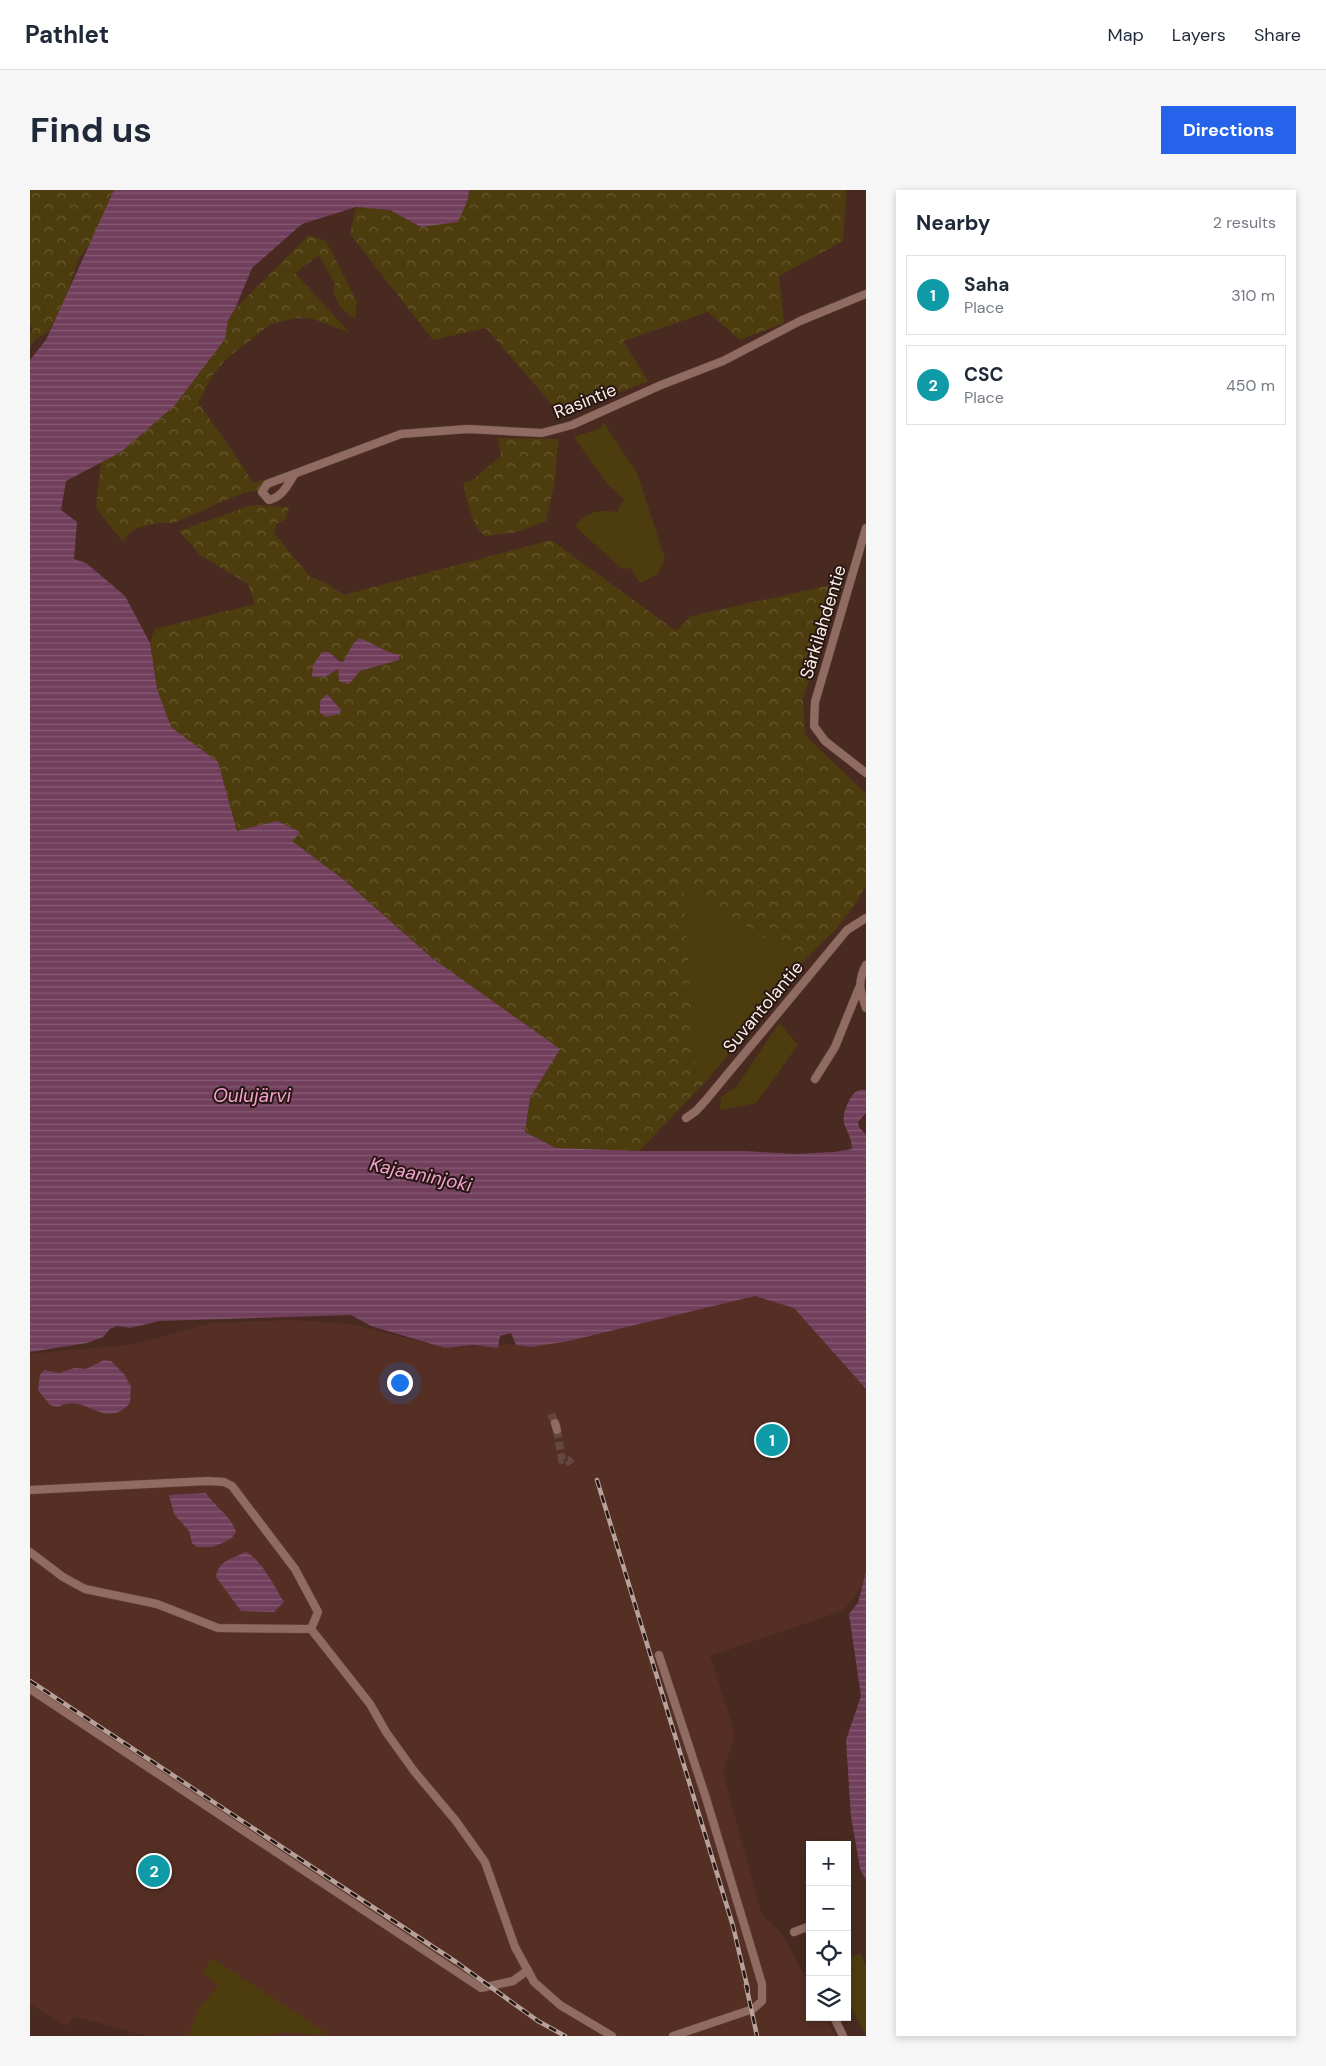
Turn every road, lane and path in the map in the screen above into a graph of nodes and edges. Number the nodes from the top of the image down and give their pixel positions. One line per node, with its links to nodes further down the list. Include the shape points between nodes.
1 (866, 294): 2 (street, Rasintie, via 800,322 723,361 572,425 542,433 467,429 401,434)
2 (294, 475): 2 (street, Rasintie, via 267,484 262,492 269,500 281,495)
3 (866, 528): 4 (street, Särkilahdentie, via 815,702 814,726 825,741)
4 (866, 772)
5 (866, 918): 10 (street, Suvantolantie, via 847,930 703,1103)
6 (866, 965): 7 (street, via 860,976)
7 (859, 988): 8 (street); 9 (street, via 835,1047)
8 (866, 1008)
9 (815, 1079)
10 (686, 1118)
11 (30, 1490): 13 (street, via 224,1482 232,1486 295,1569 318,1612)
12 (30, 1552): 13 (street, via 62,1577 85,1589 157,1604 218,1628)
13 (310, 1629): 18 (street, via 370,1704 386,1732 485,1862 506,1926)
14 (659, 1656): 21 (street, via 762,1984 762,2001 753,2009)
15 (30, 1689): 18 (street, via 481,1988 513,1981)
16 (806, 1928): 17 (street)
17 (794, 1932)
18 (528, 1970): 20 (street, via 534,1982 553,2000)
19 (836, 2021): 22 (street)
20 (612, 2036)
21 (674, 2036)
22 (843, 2036)

